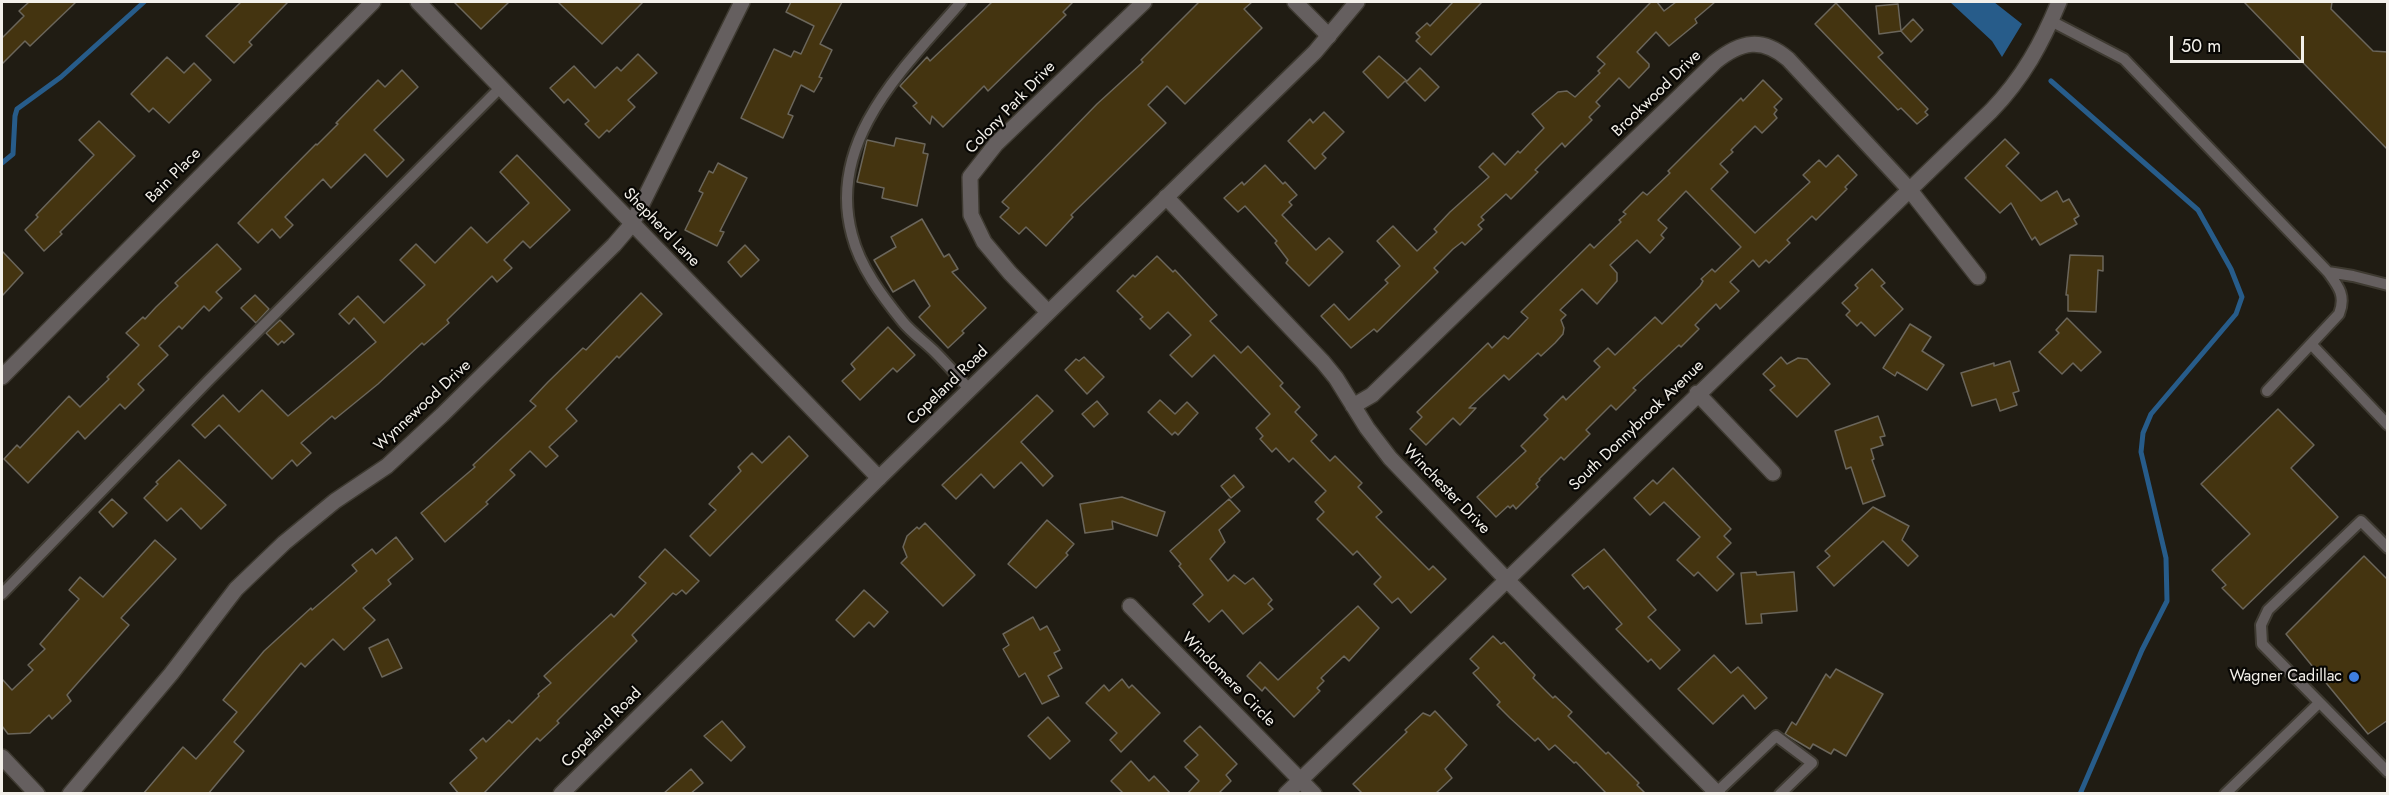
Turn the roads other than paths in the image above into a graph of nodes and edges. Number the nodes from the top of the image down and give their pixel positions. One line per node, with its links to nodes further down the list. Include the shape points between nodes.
1 (373, 2): 20 (street, Bain Place)
2 (418, 2): 11 (street, Shepherd Lane)
3 (742, 2): 14 (street, Wynnewood Drive)
4 (961, 2): 21 (lane, via 888,87 871,113 857,141 847,207 852,236 881,294)
5 (1144, 2): 18 (street, Colony Park Drive, via 996,144 970,177 971,215 984,242)
6 (1295, 2): 10 (street)
7 (1356, 2): 10 (street, Copeland Road)
8 (2059, 2): 9 (street, South Donnybrook Avenue)
9 (2051, 21): 12 (street, South Donnybrook Avenue, via 2038,50 2014,85); 15 (lane, via 2124,59)
10 (1329, 36): 13 (street, Copeland Road)
11 (501, 87): 14 (street, Shepherd Lane); 30 (lane)
12 (1910, 189): 16 (street, Brookwood Drive); 23 (street, South Donnybrook Avenue); 24 (street, Brookwood Drive, via 1780,52 1763,44 1743,46 1706,70 1372,395)
13 (1166, 197): 18 (street, Copeland Road); 24 (street, Winchester Drive, via 1323,362)
14 (632, 224): 27 (street, Shepherd Lane); 38 (street, Wynnewood Drive, via 387,466 335,501 236,589)
15 (2328, 272): 17 (lane); 19 (lane, via 2341,291 2343,302 2338,314)
16 (1978, 277)
17 (2388, 285)
18 (1048, 312): 21 (street, Copeland Road)
19 (2310, 344): 22 (lane); 25 (lane)
20 (2, 377)
21 (970, 390): 27 (street, Copeland Road)
22 (2267, 391)
23 (1697, 393): 26 (street); 29 (street, South Donnybrook Avenue)
24 (1353, 406): 29 (street, Winchester Drive, via 1390,458)
25 (2388, 425)
26 (1773, 473)
27 (879, 478): 39 (street, Copeland Road)
28 (2388, 548): 32 (lane, via 2361,521 2268,610 2260,625 2262,644)
29 (1506, 579): 35 (street, South Donnybrook Avenue); 36 (street, Winchester Drive)
30 (2, 594)
31 (1130, 606): 35 (street, Windomere Circle)
32 (2319, 703): 34 (lane); 43 (lane)
33 (2, 757): 37 (street)
34 (2388, 772)
35 (1300, 779): 40 (street, South Donnybrook Avenue); 41 (street, Windomere Circle)
36 (1717, 793): 42 (lane, via 1776,736 1812,763)
37 (37, 794)
38 (70, 794)
39 (561, 794)
40 (1286, 794)
41 (1314, 794)
42 (1780, 794)
43 (2225, 794)

